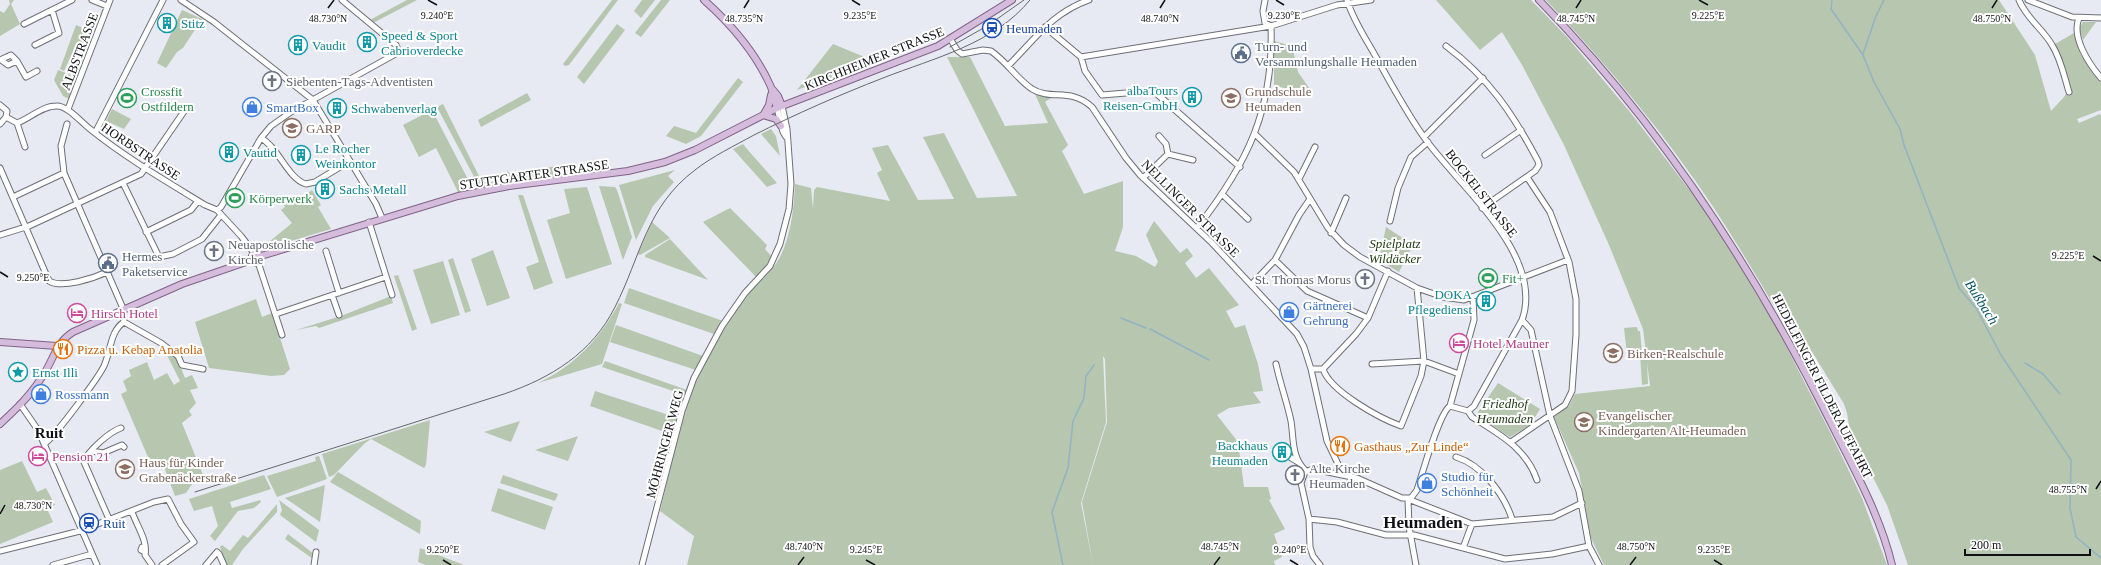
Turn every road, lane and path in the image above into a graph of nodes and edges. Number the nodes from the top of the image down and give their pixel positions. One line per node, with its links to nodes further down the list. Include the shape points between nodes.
1 (72, 0): 17 (street)
2 (92, 0): 16 (street)
3 (110, 0): 16 (street, ALBSTRASSE)
4 (163, 0): 47 (street)
5 (181, 0): 35 (street, via 214,22)
6 (342, 0): 35 (street, via 395,43 399,50 391,58)
7 (704, 0): 33 (main road, via 744,41)
8 (1012, 0): 23 (main road, KIRCHHEIMER STRASSE)
9 (1089, 0): 22 (street, via 1064,11)
10 (1265, 0): 21 (street, via 1265,23)
11 (1371, 0): 15 (street)
12 (1539, 0): 157 (main road, HEDELFINGER FILDERAUFFAHRT, via 1603,70 1654,133 1690,181 1738,254 1791,343 1820,399 1876,515)
13 (2019, 0): 34 (street, via 2051,43 2058,56)
14 (2031, 1): 18 (street, via 2067,16)
15 (1347, 2): 21 (street); 52 (street, BOCKELSTRASSE)
16 (107, 6): 37 (street, ALBSTRASSE)
17 (52, 10): 20 (street); 24 (street, via 60,33)
18 (2079, 18): 19 (street); 32 (street, via 2076,28 2082,48)
19 (2101, 18)
20 (24, 24)
21 (1271, 26): 26 (street); 48 (street, via 1267,87)
22 (1045, 27): 26 (street); 29 (street)
23 (951, 40): 29 (street, NELLINGER STRASSE, via 961,54 988,50); 39 (main road, KIRCHHEIMER STRASSE)
24 (35, 45)
25 (1446, 46): 31 (street)
26 (1081, 57): 60 (street, via 1085,71 1102,95 1150,91 1157,94)
27 (0, 60): 28 (street, via 8,64); 28 (street, via 11,55)
28 (17, 61): 30 (street, via 26,77)
29 (1008, 66): 65 (street, NELLINGER STRASSE, via 1034,90 1071,95 1086,101)
30 (36, 72)
31 (1482, 78): 46 (street, via 1495,90); 52 (street)
32 (2101, 78)
33 (772, 89): 39 (main road, via 778,96); 40 (main road, via 769,105)
34 (2069, 92)
35 (313, 100): 50 (street, via 276,122); 59 (street)
36 (0, 105): 41 (street, via 7,111)
37 (67, 107): 42 (street, via 50,107); 47 (street, HORBSTRASSE, via 73,116)
38 (186, 107): 62 (street)
39 (779, 107): 40 (main road, STUTTGARTER STRASSE); 45 (street, MÖHRINGER WEG); 51 (street, MÖHRINGER WEG, via 787,129)
40 (761, 116): 45 (main road, via 773,118); 77 (main road, STUTTGARTER STRASSE, via 695,150 657,165 612,174 483,190)
41 (6, 117): 42 (street); 43 (street)
42 (17, 123): 54 (street)
43 (0, 124)
44 (67, 124): 63 (street, via 61,146)
45 (781, 126): 51 (street, MÖHRINGER WEG)
46 (1521, 130): 57 (street); 64 (street, via 1539,165)
47 (95, 134): 62 (street, HORBSTRASSE)
48 (1255, 134): 60 (street); 66 (street)
49 (1159, 136): 56 (street, via 1166,144)
50 (261, 138): 59 (street, via 270,144 296,177 306,184 312,184); 75 (street, via 221,208)
51 (786, 138): 153 (street, MÖHRINGER WEG, via 790,190 780,244 770,266 743,296 722,326 694,378 682,411)
52 (1424, 138): 53 (street, BOCKELSTRASSE)
53 (1428, 142): 74 (street, BOCKELSTRASSE); 79 (street, via 1411,157 1398,188)
54 (25, 147)
55 (1315, 147): 66 (street)
56 (1168, 154): 58 (street); 65 (street)
57 (1485, 155)
58 (1193, 160)
59 (350, 161): 77 (street)
60 (1240, 167): 68 (street)
61 (0, 168): 69 (street)
62 (146, 169): 67 (street, via 141,174); 72 (street, HORBSTRASSE)
63 (64, 173): 69 (street); 73 (street)
64 (1527, 177): 74 (street); 89 (street, via 1550,212)
65 (1143, 178): 82 (street, NELLINGER STRASSE)
66 (1299, 179): 71 (street)
67 (122, 182): 73 (street); 83 (street)
68 (1223, 195): 78 (street); 82 (street)
69 (13, 197): 81 (street)
70 (1346, 198): 84 (street)
71 (1310, 199): 84 (street); 88 (street)
72 (198, 201): 75 (street, HORBSTRASSE); 83 (street, via 191,210)
73 (78, 203): 81 (street); 91 (street)
74 (1482, 208): 93 (street, BOCKELSTRASSE, via 1508,242)
75 (217, 210): 76 (street, HORBSTRASSE)
76 (221, 215): 83 (street, via 202,239 163,258 157,256); 87 (street, HORBSTRASSE, via 242,236)
77 (382, 218): 80 (main road, STUTTGARTER STRASSE)
78 (1248, 219)
79 (1390, 221)
80 (369, 222): 87 (main road, STUTTGARTER STRASSE); 92 (street)
81 (25, 227): 85 (street); 91 (street, via 51,282 58,284 82,281)
82 (1197, 228): 94 (street, NELLINGER STRASSE)
83 (146, 232)
84 (1331, 233): 90 (street, via 1357,255)
85 (0, 235)
86 (326, 251): 96 (street)
87 (256, 258): 100 (main road, STUTTGARTER STRASSE, via 192,280); 101 (street, HORBSTRASSE)
88 (1275, 260): 94 (street); 103 (street, via 1307,291)
89 (1568, 260): 93 (street); 119 (street, via 1576,299 1572,391 1565,405)
90 (1388, 271): 95 (street); 103 (street)
91 (107, 272): 100 (street)
92 (386, 277): 96 (street); 98 (street)
93 (1523, 279): 99 (street); 104 (street, BOCKELSTRASSE, via 1527,298)
94 (1251, 285): 113 (street, NELLINGER STRASSE, via 1297,334)
95 (1417, 288): 99 (street, via 1454,300); 109 (street)
96 (340, 293): 97 (street)
97 (332, 295): 101 (street); 102 (street)
98 (392, 295)
99 (1473, 297): 115 (street, via 1474,320)
100 (123, 309): 105 (street); 108 (main road, STUTTGARTER STRASSE, via 73,332 63,338)
101 (276, 314): 106 (street, HORBSTRASSE)
102 (339, 315)
103 (1368, 318): 114 (street)
104 (1522, 320): 118 (street, BOCKELSTRASSE, via 1479,397); 119 (street, via 1531,330)
105 (124, 322): 112 (street, via 165,346 178,356 182,365); 123 (street, via 117,327 104,367 50,440)
106 (282, 336)
107 (0, 342): 108 (main road)
108 (58, 346): 116 (main road, via 44,375)
109 (1424, 361): 111 (street); 114 (street, via 1421,376 1401,426 1362,407 1336,388); 115 (street)
110 (1276, 364): 128 (street, via 1291,421)
111 (1372, 364)
112 (203, 369)
113 (1311, 369): 114 (street); 130 (street, NELLINGER STRASSE, via 1327,441 1338,464)
114 (1323, 369)
115 (1459, 374): 117 (street)
116 (20, 404): 120 (main road); 123 (street, via 33,421)
117 (1450, 406): 118 (street); 132 (street, via 1445,411 1417,490)
118 (1468, 411): 122 (street, via 1472,417)
119 (1550, 416): 122 (street); 133 (street)
120 (0, 424)
121 (121, 428): 125 (street, via 116,429)
122 (1511, 442): 131 (street, via 1524,454)
123 (44, 444): 139 (street)
124 (124, 447): 125 (street, via 122,445 103,453)
125 (92, 451): 135 (street, via 84,463)
126 (1281, 456): 128 (street, via 1288,456)
127 (1456, 457): 137 (street, via 1466,460 1475,467 1496,489 1507,503)
128 (1298, 462): 129 (street)
129 (1306, 470): 130 (street); 136 (street, via 1301,483)
130 (1338, 474): 132 (street, via 1358,478)
131 (1537, 480)
132 (1408, 499): 138 (street); 140 (street)
133 (1582, 503): 137 (street, via 1553,517); 141 (street)
134 (132, 512): 135 (street); 148 (street); 149 (street, via 168,499 194,542)
135 (109, 519): 139 (street)
136 (1309, 519): 140 (street, via 1336,522 1386,535); 154 (street, via 1310,547)
137 (1512, 520): 138 (street)
138 (1472, 524): 142 (street)
139 (82, 530): 143 (street); 145 (street)
140 (1410, 536): 142 (street); 155 (street)
141 (1589, 546): 142 (street, via 1552,554 1505,559); 156 (street)
142 (1464, 548)
143 (0, 551)
144 (316, 552): 152 (street)
145 (92, 554): 146 (street); 147 (street)
146 (53, 565)
147 (97, 565)
148 (152, 565)
149 (162, 565)
150 (206, 565): 151 (street, via 217,552)
151 (224, 565)
152 (314, 565)
153 (642, 565)
154 (1320, 565)
155 (1416, 565)
156 (1599, 565)
157 (1892, 565)

